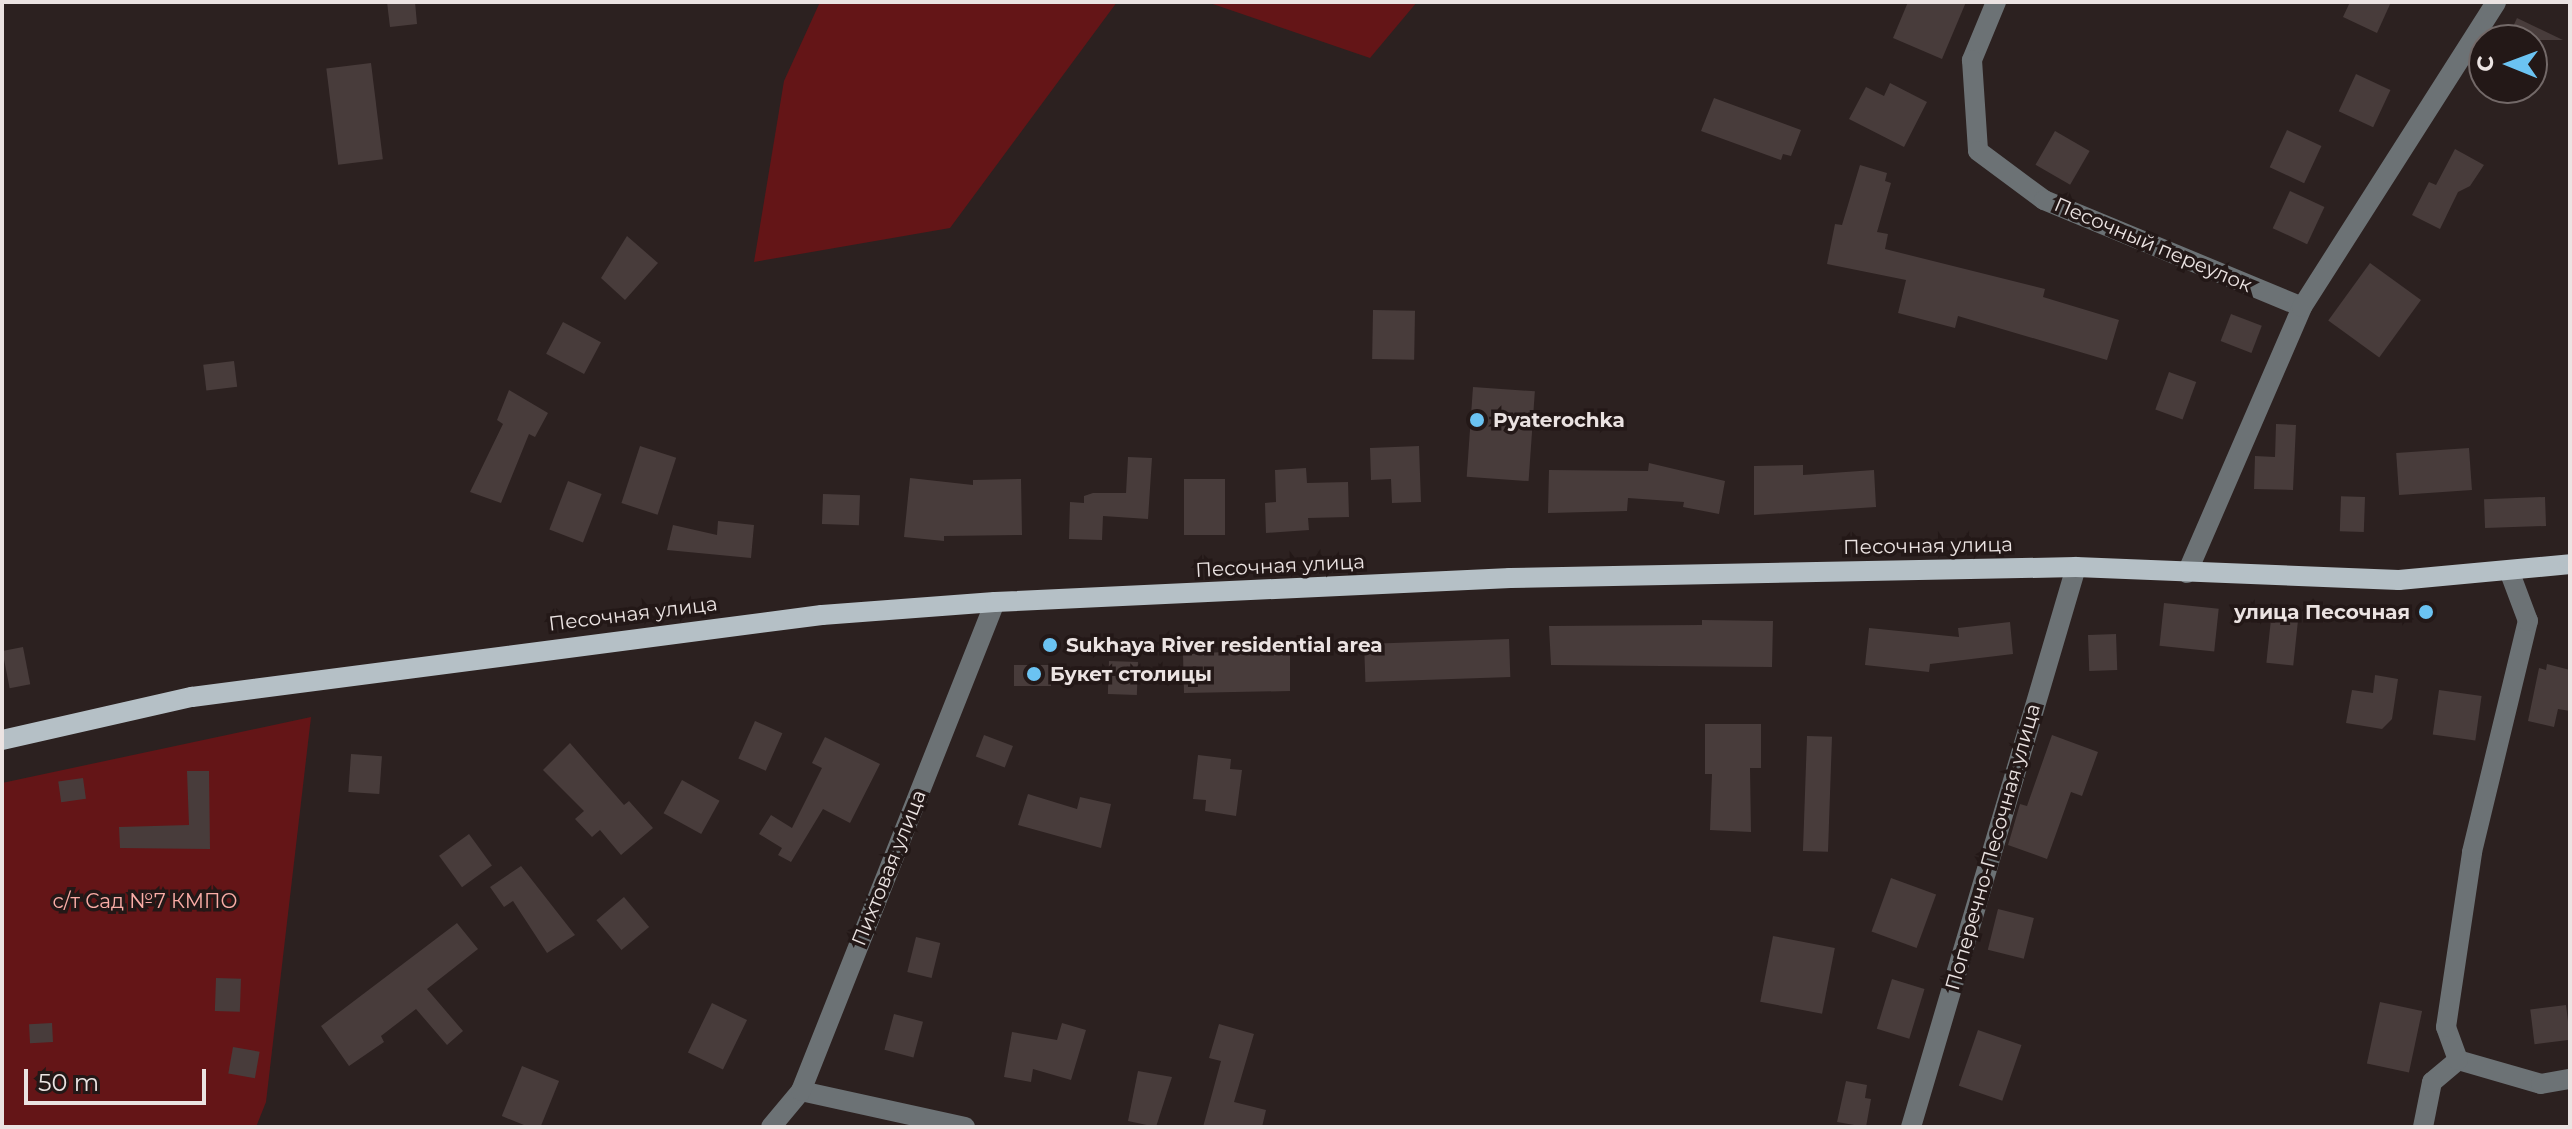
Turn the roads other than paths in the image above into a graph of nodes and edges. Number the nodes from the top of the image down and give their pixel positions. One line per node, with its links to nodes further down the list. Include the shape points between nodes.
1 (1996, 2): 3 (street, Песочный переулок, via 1972,60 1978,151 2044,200)
2 (2496, 2): 3 (street)
3 (2302, 307): 6 (street)
4 (2570, 564): 7 (main road, Песочная улица)
5 (2076, 567): 6 (main road, Песочная улица); 8 (main road, Песочная улица, via 1510,578); 15 (street, Поперечно-Песочная улица)
6 (2187, 573): 7 (main road, Песочная улица, via 2366,581)
7 (2510, 573): 10 (street, via 2528,621 2472,852 2446,1027)
8 (995, 602): 9 (main road, Песочная улица, via 822,615 192,697); 12 (street, Пихтовая улица)
9 (2, 740)
10 (2458, 1060): 11 (street, via 2541,1084); 16 (street, via 2432,1082)
11 (2570, 1079)
12 (801, 1091): 13 (street, Пихтовая улица); 14 (street)
13 (771, 1127)
14 (965, 1127)
15 (1911, 1127)
16 (2423, 1127)

